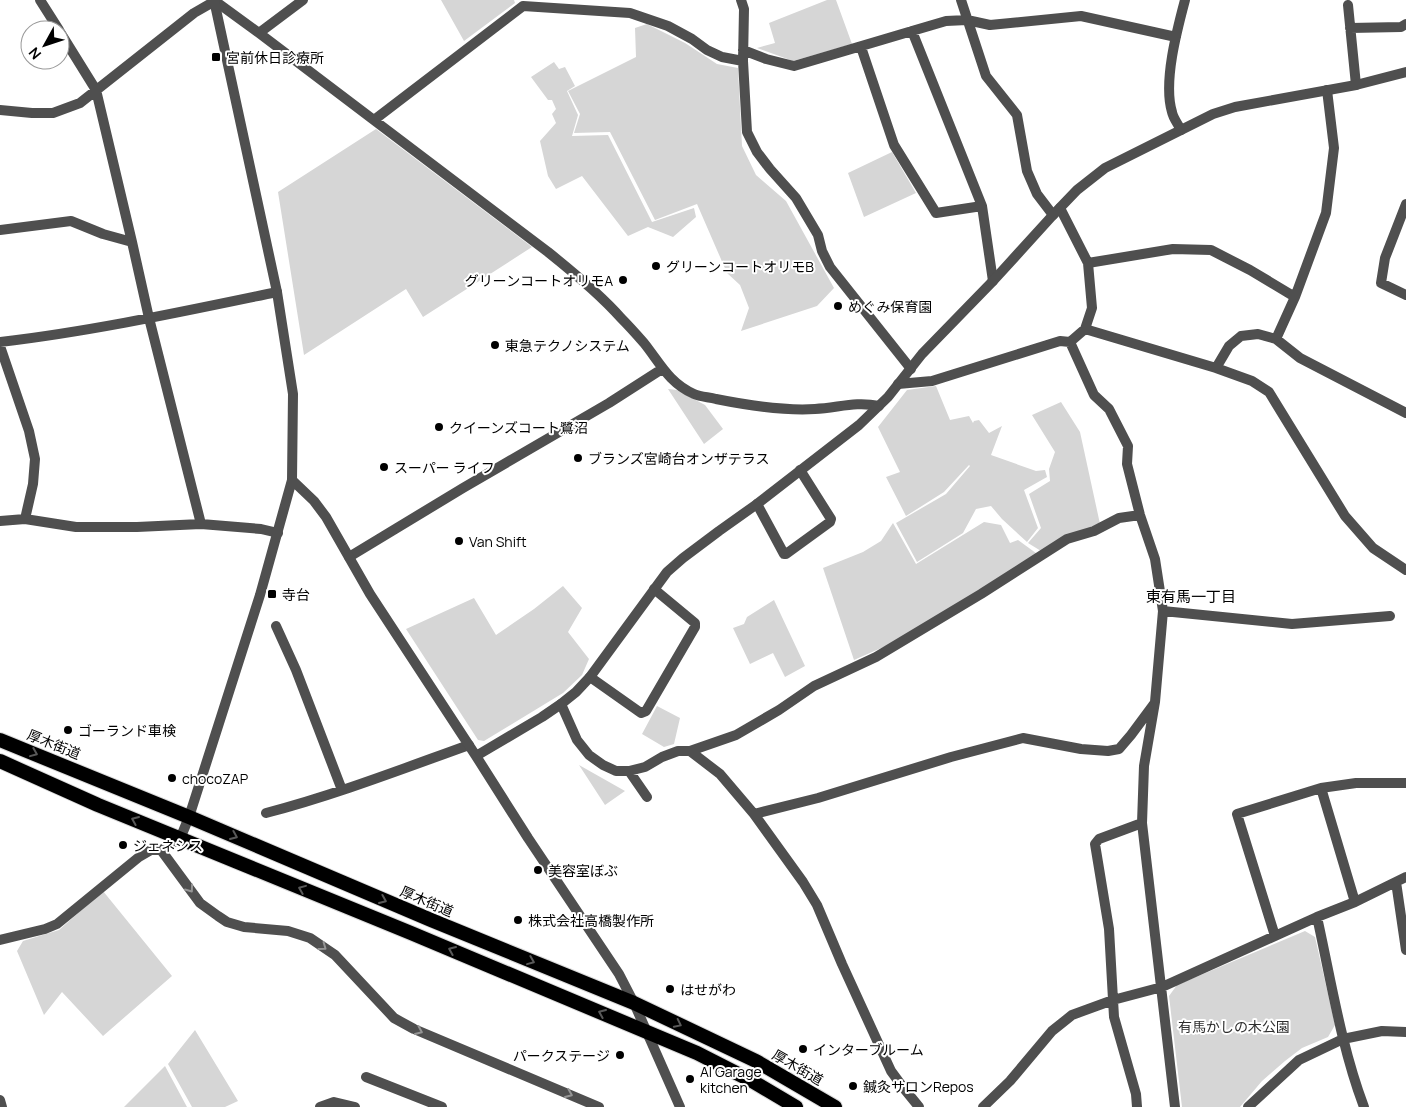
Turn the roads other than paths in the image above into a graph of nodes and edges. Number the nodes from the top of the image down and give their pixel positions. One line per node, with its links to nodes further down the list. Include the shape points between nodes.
1 (40, 0): 11 (street)
2 (302, 0): 16 (street)
3 (599, 0): 10 (street)
4 (741, 0): 20 (street, via 744,9)
5 (961, 0): 12 (street)
6 (1185, 0): 17 (street)
7 (214, 1): 16 (street); 24 (street); 36 (street)
8 (521, 3): 10 (street); 27 (street)
9 (1348, 5): 14 (street)
10 (605, 11): 21 (street, via 630,13 668,26 707,50)
11 (53, 20)
12 (967, 20): 15 (street, via 946,20); 17 (street, via 990,25 1081,16); 31 (street, via 986,76 1017,115 1027,171 1036,194)
13 (1406, 24): 14 (street, via 1401,27)
14 (1350, 28): 23 (street)
15 (912, 31): 18 (street); 30 (street)
16 (259, 33): 27 (street)
17 (1176, 37): 28 (street, via 1169,93 1172,113)
18 (861, 46): 20 (street, via 794,66); 30 (street, via 894,145 936,213)
19 (70, 47): 24 (street)
20 (743, 50): 21 (street)
21 (743, 62): 47 (street, via 747,132 757,152 796,198 818,235 830,268)
22 (1406, 72): 23 (street)
23 (1356, 85): 25 (street)
24 (96, 90): 26 (street, via 80,102 53,113); 33 (street)
25 (1327, 90): 28 (street, via 1235,107); 38 (street, via 1334,148 1326,213)
26 (0, 110)
27 (374, 120): 46 (street, via 569,269 620,316)
28 (1180, 130): 31 (street, via 1105,168)
29 (1406, 204): 37 (street, via 1385,258 1381,283)
30 (982, 206): 35 (street)
31 (1056, 211): 34 (street); 35 (street)
32 (0, 230): 33 (street, via 71,221)
33 (132, 242): 39 (street)
34 (1088, 263): 38 (street, via 1173,249 1210,250); 40 (street, via 1092,308)
35 (993, 280): 47 (street)
36 (277, 292): 39 (street); 52 (street, via 293,394)
37 (1406, 295)
38 (1295, 297): 41 (street)
39 (149, 318): 42 (street); 57 (street)
40 (1085, 329): 43 (street); 45 (street)
41 (1276, 339): 45 (street, via 1258,334 1241,336 1229,346); 50 (street, via 1300,358)
42 (0, 342)
43 (1070, 342): 48 (street, via 1060,341 932,381); 54 (street, via 1094,395 1109,409 1128,446 1127,464)
44 (0, 346): 55 (street, via 29,430 35,459)
45 (1216, 368): 60 (street, via 1252,381 1268,392 1345,516 1373,548)
46 (662, 369): 49 (street, via 677,384 695,394 731,402 814,409 850,404); 59 (street)
47 (910, 369): 48 (street)
48 (898, 384): 49 (street)
49 (879, 406): 51 (street)
50 (1406, 414)
51 (800, 470): 53 (street); 53 (street, via 830,522 784,554)
52 (292, 480): 58 (street); 59 (street, via 326,517)
53 (757, 504): 61 (street, via 683,558)
54 (1140, 515): 62 (street, via 1155,559); 70 (street, via 1119,518 1094,531 1067,539 876,657 814,686 736,735)
55 (25, 520): 56 (street); 57 (street, via 76,527)
56 (0, 521)
57 (201, 524): 58 (street)
58 (278, 533): 80 (street)
59 (349, 557): 69 (street)
60 (1406, 570)
61 (654, 589): 65 (street); 65 (street, via 696,623 646,711 641,713)
62 (1163, 611): 63 (street, via 1292,624); 66 (street)
63 (1390, 616)
64 (276, 626): 76 (street)
65 (590, 677): 67 (street)
66 (1155, 702): 79 (street, via 1119,749 1081,749 1024,738); 81 (street, via 1144,766)
67 (561, 704): 71 (street); 73 (street, via 577,740 589,755 616,771)
68 (0, 740): 80 (highway, 厚木街道, one-way to 80)
69 (469, 746): 71 (street); 76 (street)
70 (690, 751): 73 (street, via 678,751); 79 (street, via 720,774)
71 (476, 756): 92 (street, via 619,974)
72 (0, 761): 82 (highway, one-way to 72)
73 (629, 771): 77 (street)
74 (1406, 783): 75 (street, via 1356,783)
75 (1321, 788): 85 (street); 87 (street, via 1238,814)
76 (342, 790): 78 (street)
77 (647, 797)
78 (266, 813)
79 (754, 814): 106 (street, via 818,905 892,1071)
80 (189, 817): 82 (street); 92 (highway, 厚木街道, one-way to 92)
81 (1142, 823): 90 (street); 91 (street, via 1099,839 1095,844 1108,929)
82 (180, 839): 83 (street); 93 (highway, one-way to 82)
83 (161, 850): 88 (street, via 152,850 139,857 57,924); 102 (street, one-way to 102, via 200,903 227,922 288,931 310,938 334,955 394,1018)
84 (1401, 879): 85 (street); 89 (street)
85 (1355, 902): 86 (street)
86 (1317, 917): 87 (street); 95 (street)
87 (1275, 936): 90 (street)
88 (0, 940)
89 (1406, 950)
90 (1162, 987): 91 (street); 109 (street)
91 (1113, 1000): 107 (street, via 1072,1015 1061,1023 1010,1081); 108 (street, via 1114,1017)
92 (634, 1002): 93 (street); 105 (highway, 厚木街道, one-way to 105, via 756,1061)
93 (647, 1032): 103 (street); 104 (highway, via 752,1081)
94 (1406, 1032): 95 (street, via 1382,1031)
95 (1344, 1039): 110 (street, via 1299,1060); 111 (street)
96 (366, 1077): 101 (street)
97 (0, 1100): 98 (street)
98 (2, 1107)
99 (320, 1107): 100 (street, via 334,1102)
100 (355, 1107)
101 (442, 1107)
102 (599, 1107)
103 (680, 1107)
104 (796, 1107)
105 (835, 1107)
106 (919, 1107)
107 (982, 1107)
108 (1137, 1107)
109 (1175, 1107)
110 (1248, 1107)
111 (1364, 1107)

